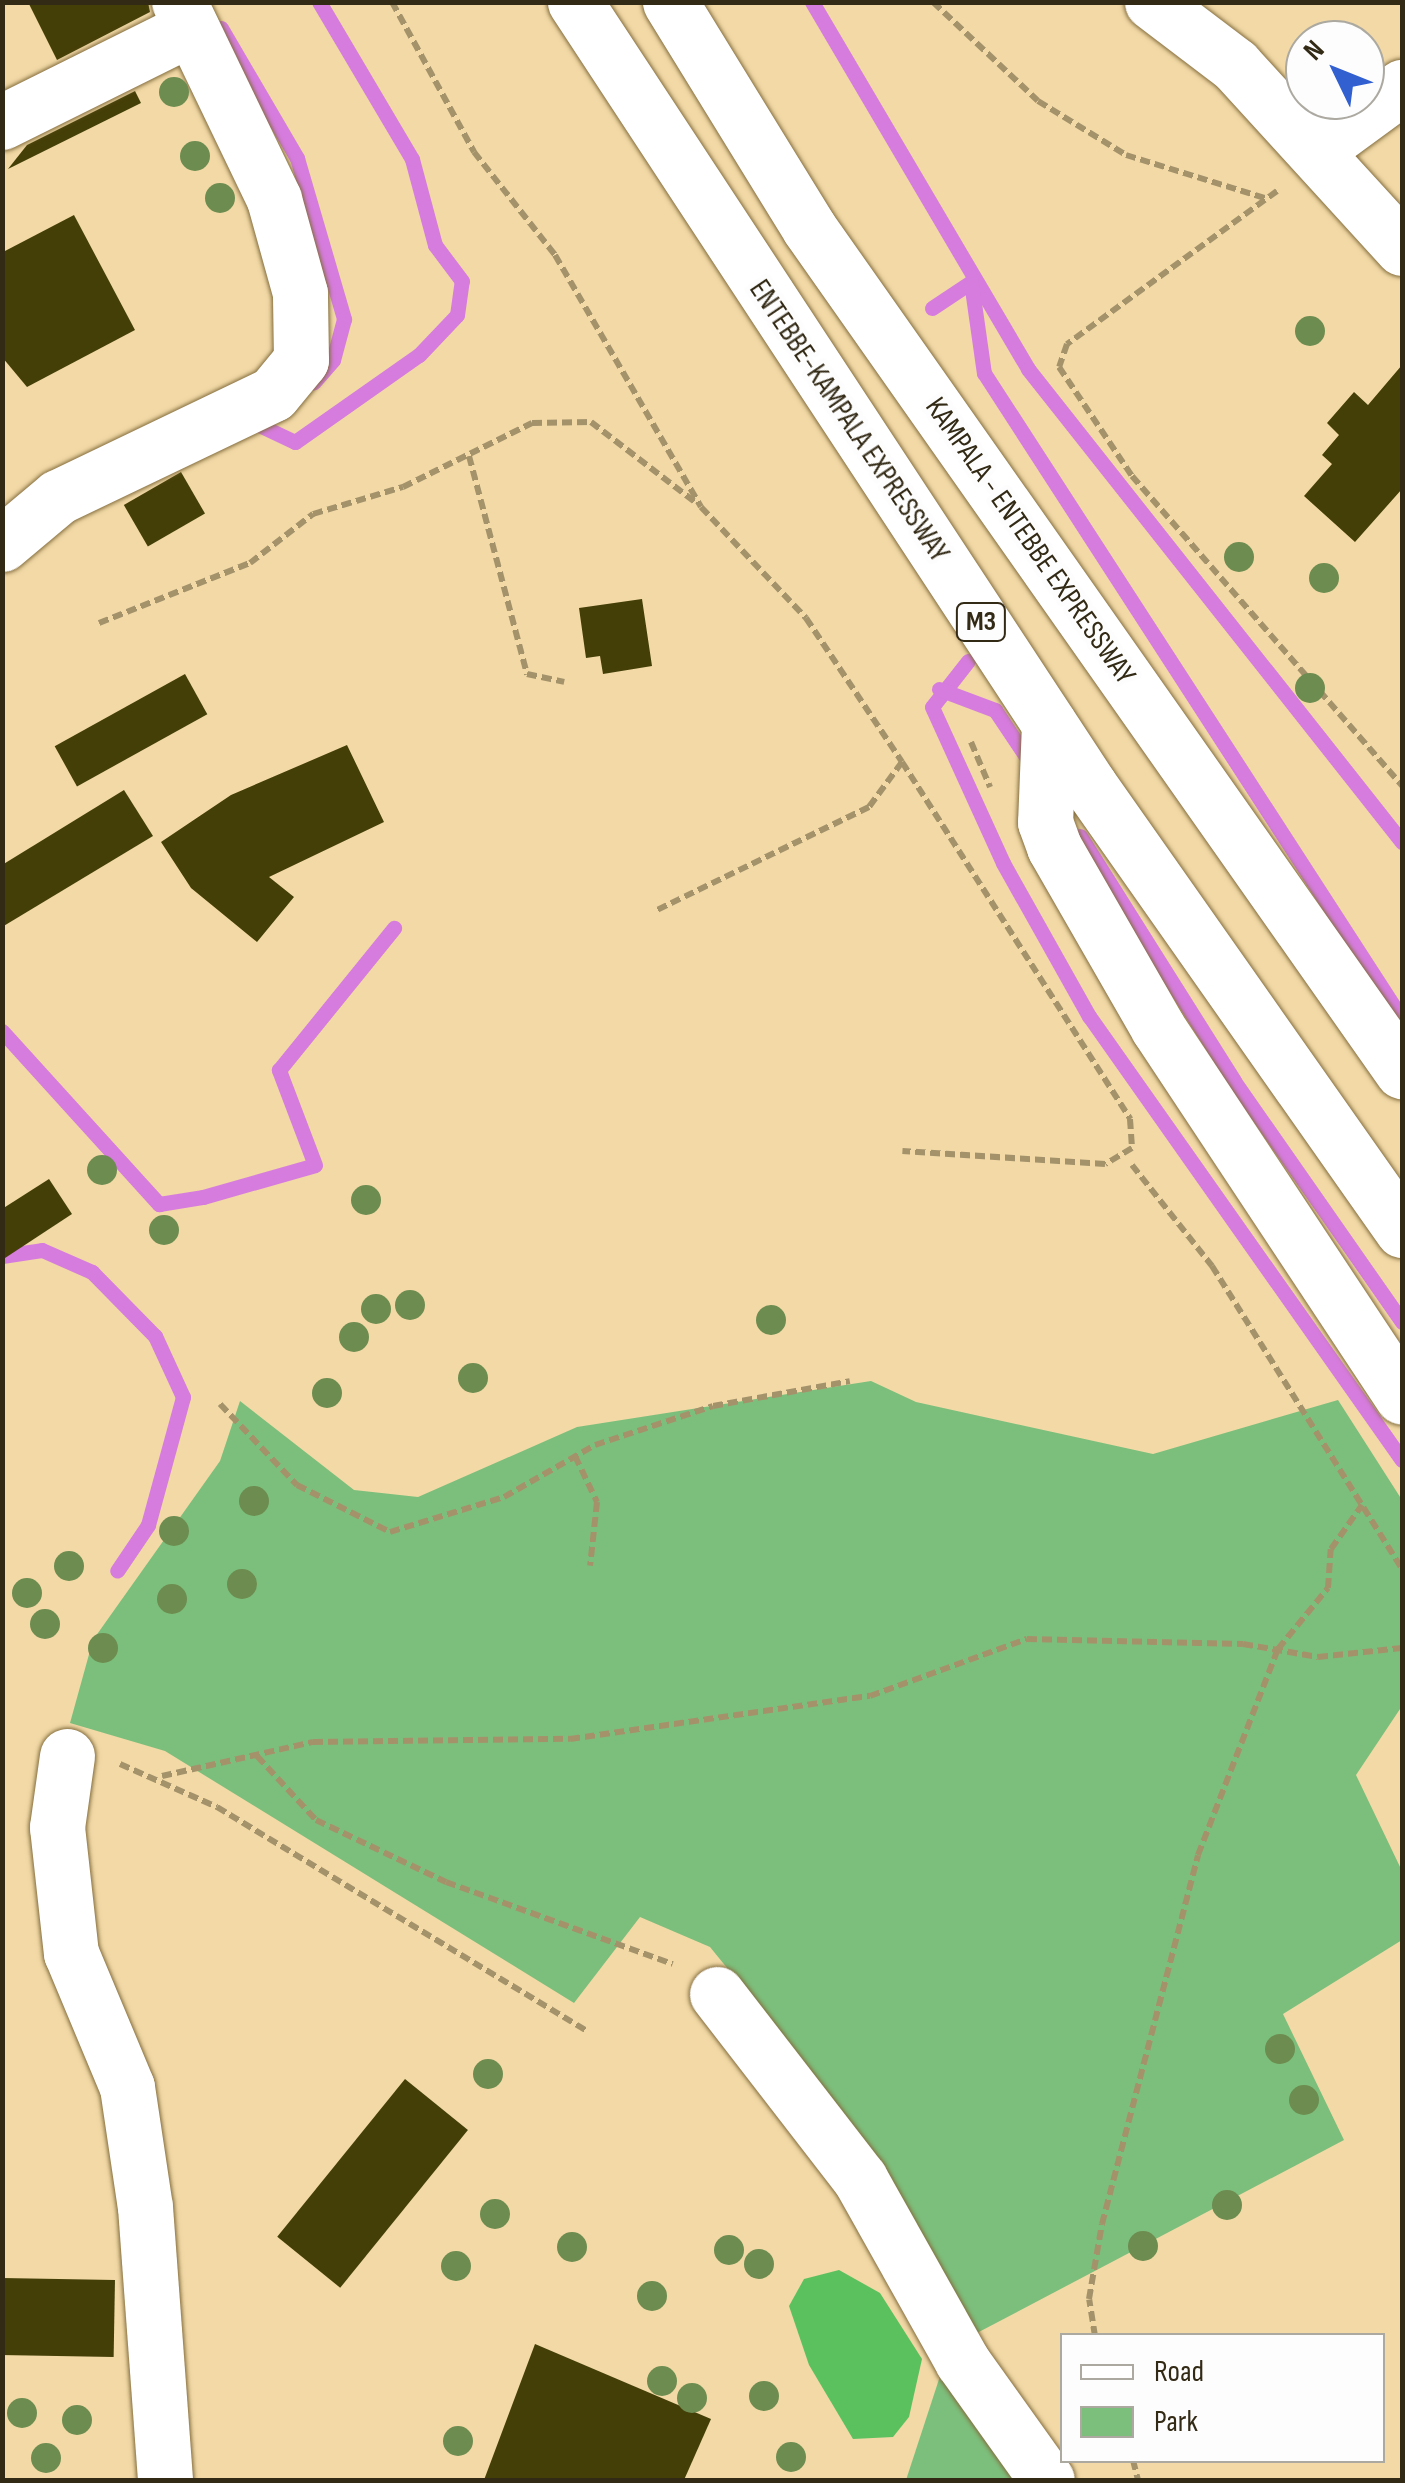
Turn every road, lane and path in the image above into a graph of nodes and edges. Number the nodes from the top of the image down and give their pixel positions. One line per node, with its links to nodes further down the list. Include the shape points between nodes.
1 (392, 2): 13 (path, via 474,152 555,255)
2 (575, 2): 17 (main road, ENTEBBE-KAMPALA EXPRESSWAY / M3)
3 (670, 2): 21 (main road, KAMPALA - ENTEBBE EXPRESSWAY, via 809,228)
4 (933, 2): 10 (path, via 1038,101 1126,155)
5 (1152, 2): 9 (main road, via 1235,65)
6 (185, 15): 8 (main road); 14 (main road, via 274,199 300,293 301,360 273,394 58,497)
7 (1402, 87): 9 (main road)
8 (2, 122)
9 (1316, 150): 10 (path); 11 (main road)
10 (1269, 200): 19 (path, via 1066,344 1059,367 1132,476)
11 (1402, 248)
12 (469, 456): 13 (path, via 532,423 590,422); 15 (path, via 314,514 250,564); 16 (path, via 527,674)
13 (701, 507): 18 (path, via 806,618)
14 (2, 544)
15 (99, 623)
16 (564, 682)
17 (1049, 724): 24 (main road, ENTEBBE-KAMPALA EXPRESSWAY / M3); 26 (main road, via 1045,822 1054,847 1158,1028)
18 (902, 762): 20 (path, via 869,807); 22 (path, via 1130,1118 1132,1148 1105,1164)
19 (1402, 786)
20 (657, 910)
21 (1402, 1071)
22 (902, 1151)
23 (1132, 1165): 29 (path, via 1212,1266)
24 (1402, 1230)
25 (850, 1381): 28 (path, via 713,1406)
26 (1402, 1396)
27 (220, 1404): 28 (path, via 298,1484 390,1532 504,1496)
28 (575, 1456): 30 (path, via 597,1502)
29 (1362, 1505): 31 (path); 33 (path, via 1330,1549 1328,1588)
30 (590, 1566)
31 (1402, 1569)
32 (1402, 1648): 33 (path, via 1318,1657)
33 (1278, 1649): 34 (path, via 1027,1639 852,1699 570,1739 313,1742); 39 (path, via 1176,1925 1148,2072 1102,2224 1089,2299)
34 (256, 1755): 36 (path); 37 (path, via 316,1820 446,1882 634,1944)
35 (67, 1756): 36 (path); 40 (main road, via 57,1828 71,1952 127,2087 146,2207)
36 (162, 1776): 38 (path)
37 (717, 1994): 41 (main road, via 860,2180 962,2361)
38 (586, 2030)
39 (1095, 2333)
40 (165, 2480)
41 (1047, 2480)

